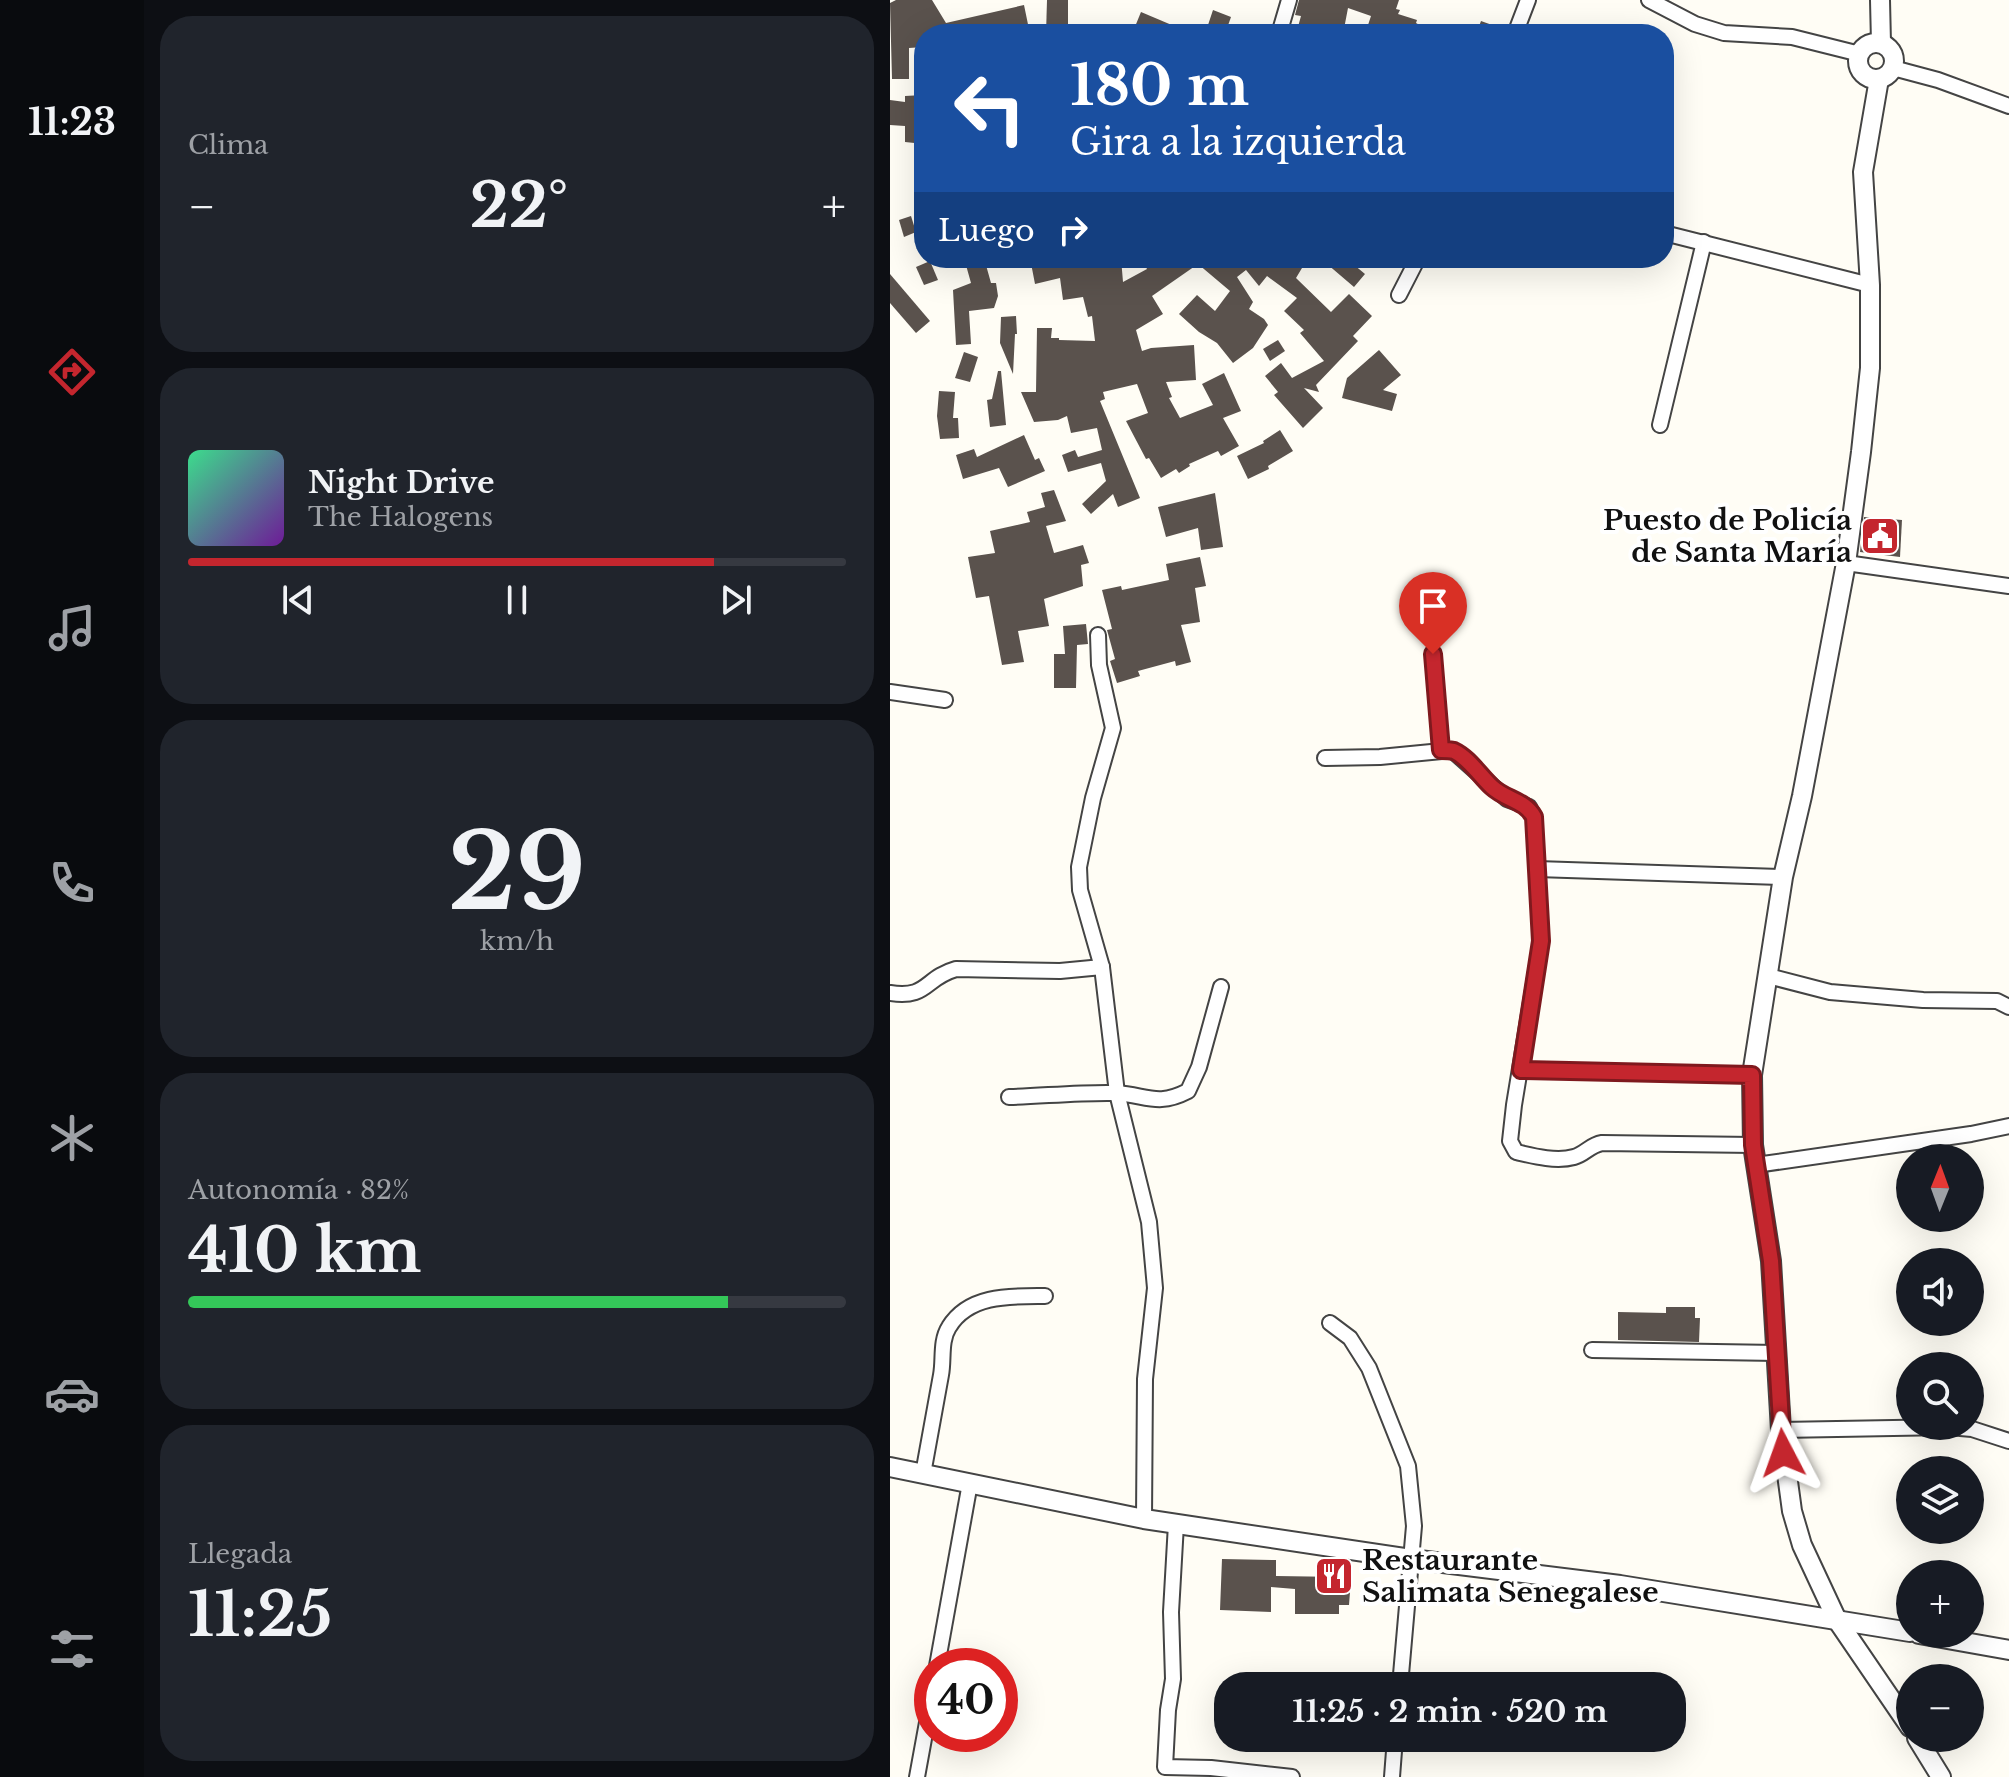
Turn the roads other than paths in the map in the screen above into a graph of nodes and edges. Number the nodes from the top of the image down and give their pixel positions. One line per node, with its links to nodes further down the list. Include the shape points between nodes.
1 (1289, 0): 5 (street)
2 (1528, 0): 6 (street)
3 (1649, 0): 8 (street, via 1724,33 1792,37)
4 (1880, 0): 7 (street)
5 (1282, 24)
6 (1519, 24)
7 (1881, 43): 8 (street, via 1868,45); 9 (street, via 1895,62)
8 (1860, 54): 9 (street, via 1862,72 1872,79)
9 (1886, 74): 10 (street, via 1938,80); 14 (street, via 1863,172)
10 (2009, 106)
11 (1674, 235): 12 (street)
12 (1704, 242): 14 (street); 16 (street)
13 (1413, 268): 15 (street)
14 (1870, 285): 17 (street, via 1870,368)
15 (1399, 295)
16 (1660, 425)
17 (1846, 563): 18 (street); 26 (street)
18 (2009, 586)
19 (1098, 635): 27 (street, via 1113,728 1079,867 1080,890)
20 (1433, 654): 23 (street)
21 (890, 692): 22 (street)
22 (945, 700)
23 (1441, 750): 24 (street); 25 (street, via 1452,750 1507,799 1529,807)
24 (1325, 758)
25 (1537, 869): 26 (street); 32 (street, via 1541,941)
26 (1783, 877): 28 (street)
27 (1102, 967): 30 (street, via 956,969 916,994); 34 (street)
28 (1768, 976): 31 (street, via 1830,992 1997,1001); 33 (street)
29 (1221, 987): 34 (street, via 1188,1091 1150,1101)
30 (890, 993)
31 (2009, 1007)
32 (1521, 1070): 33 (street); 37 (street, via 1510,1141 1516,1152 1572,1158 1602,1143)
33 (1752, 1075): 37 (street)
34 (1117, 1093): 35 (street); 48 (street, via 1149,1222 1155,1288 1145,1379)
35 (1009, 1097)
36 (2009, 1126): 38 (street)
37 (1753, 1145): 38 (street)
38 (1756, 1165): 42 (street, via 1771,1261)
39 (1045, 1296): 46 (street, via 1003,1296 967,1308 948,1327)
40 (1330, 1323): 50 (street, via 1350,1338 1369,1368 1408,1466 1414,1526)
41 (1592, 1350): 42 (street)
42 (1777, 1353): 43 (street)
43 (1781, 1430): 44 (street, via 1949,1427); 51 (street, via 1785,1475 1802,1545)
44 (2009, 1441)
45 (890, 1467): 46 (street)
46 (923, 1474): 47 (street)
47 (970, 1483): 48 (street); 54 (street)
48 (1144, 1519): 49 (street)
49 (1176, 1524): 50 (street); 61 (street, via 1173,1679)
50 (1411, 1559): 51 (street); 56 (street)
51 (1837, 1620): 52 (street); 57 (street)
52 (1896, 1630)
53 (1984, 1646): 55 (street)
54 (940, 1648)
55 (2009, 1650)
56 (1401, 1672)
57 (1896, 1706)
58 (922, 1752): 62 (street)
59 (1394, 1752): 64 (street)
60 (1926, 1752): 65 (street)
61 (1164, 1772): 63 (street, via 1211,1768)
62 (917, 1777)
63 (1292, 1777)
64 (1392, 1777)
65 (1941, 1777)

